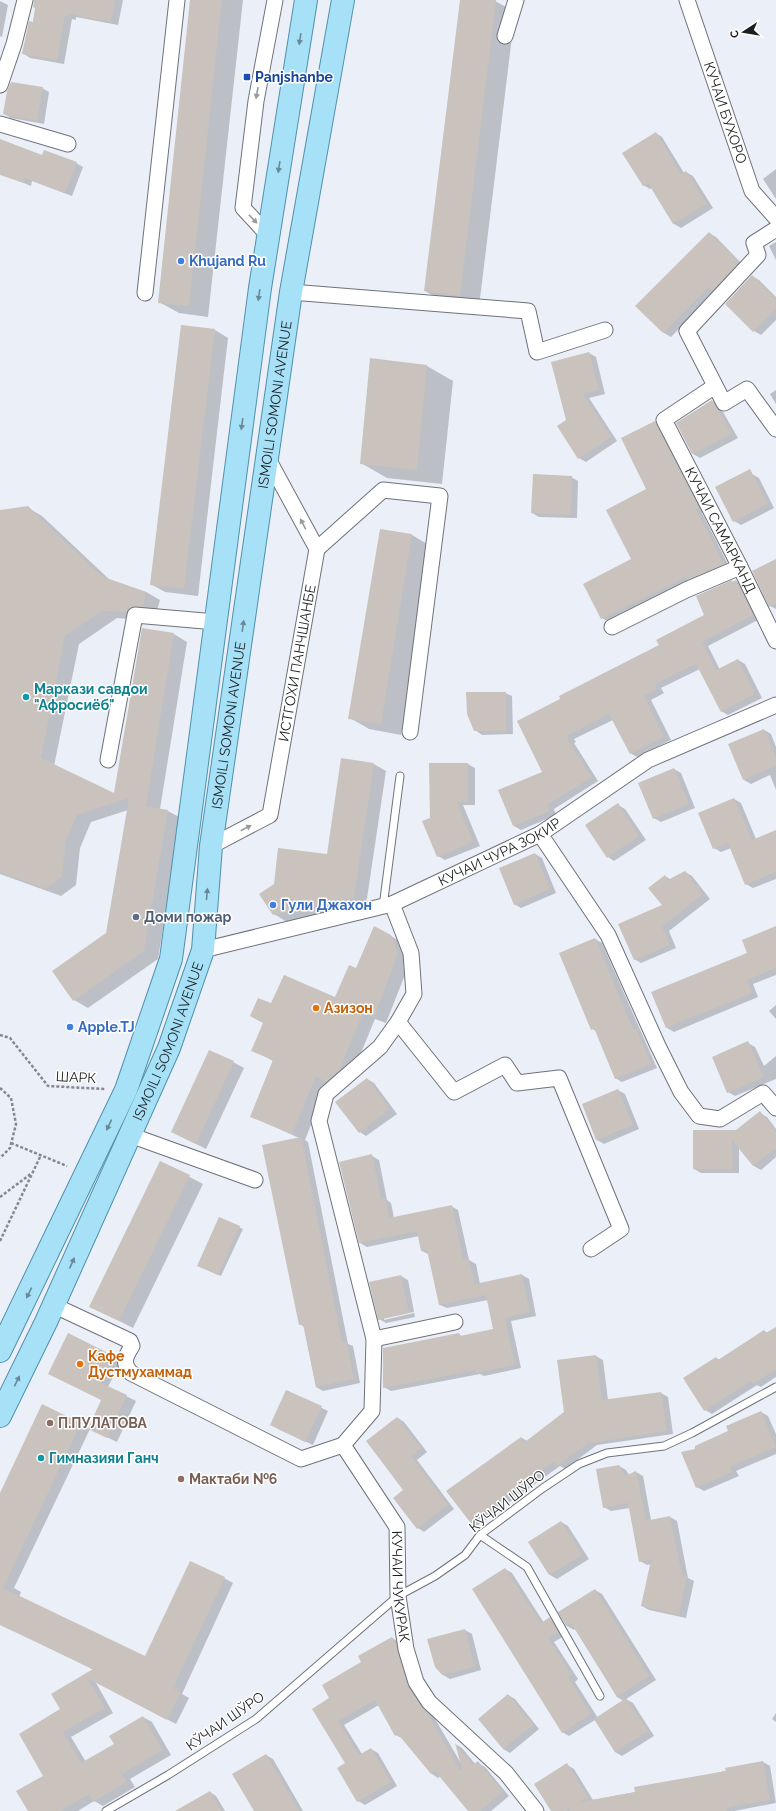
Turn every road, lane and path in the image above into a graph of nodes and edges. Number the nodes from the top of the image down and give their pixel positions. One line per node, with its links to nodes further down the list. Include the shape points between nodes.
1 (25, 0): 9 (street)
2 (177, 0): 16 (street)
3 (274, 0): 14 (street, one-way to 14, via 256,101 243,208)
4 (306, 0): 14 (main road, ISMOILI SOMONI AVENUE, one-way to 14)
5 (343, 0): 15 (main road, ISMOILI SOMONI AVENUE)
6 (516, 0): 8 (street)
7 (687, 0): 12 (street, КӮЧАИ БУХОРО, via 752,191)
8 (506, 36)
9 (0, 85)
10 (0, 124): 11 (street)
11 (68, 144)
12 (776, 218)
13 (776, 229): 18 (street, via 754,243 758,255 687,331)
14 (268, 235): 23 (main road, ISMOILI SOMONI AVENUE, one-way to 23)
15 (291, 292): 17 (street, via 528,311 537,352); 20 (main road, ISMOILI SOMONI AVENUE)
16 (145, 294)
17 (605, 330)
18 (715, 386): 19 (street, via 724,402 748,389); 22 (street, КУЧАИ САМАРКАНД, via 664,420)
19 (776, 429)
20 (267, 457): 21 (street, one-way to 20); 31 (main road, ISMOILI SOMONI AVENUE, one-way to 20)
21 (317, 549): 27 (street, via 383,490 440,496); 31 (street, ИСТГОХИ ПАНЧШАНБЕ, one-way to 21, via 270,816)
22 (740, 567): 24 (street, via 686,590); 25 (street, КУЧАИ САМАРКАНД)
23 (216, 622): 28 (street, via 135,615); 37 (main road, ISMOILI SOMONI AVENUE, via 171,959)
24 (612, 627)
25 (776, 640)
26 (776, 705): 30 (street, КУЧАИ ЧУРА ЗОКИР, via 648,760)
27 (410, 732)
28 (108, 760)
29 (400, 776): 32 (lane)
30 (540, 834): 32 (street, КУЧАИ ЧУРА ЗОКИР); 38 (street, via 608,935 658,1046 698,1116 720,1119 763,1093)
31 (211, 846): 33 (main road, ISMOILI SOMONI AVENUE, one-way to 31)
32 (387, 906): 33 (street, КУЧАИ ЧУРА ЗОКИР); 34 (street, via 410,953 414,994)
33 (202, 950): 39 (main road, ISMOILI SOMONI AVENUE, via 169,1048)
34 (398, 1022): 48 (street, via 454,1092 505,1065 517,1082 559,1078 622,1229); 51 (street, via 380,1047 326,1094 319,1121)
35 (0, 1035): 37 (path, ШАРК, via 10,1038 48,1086)
36 (0, 1088): 40 (path, via 11,1098 16,1124)
37 (126, 1090): 44 (main road, ISMOILI SOMONI AVENUE, one-way to 44)
38 (776, 1108)
39 (130, 1134): 45 (street); 49 (main road, ISMOILI SOMONI AVENUE, one-way to 39)
40 (11, 1143): 41 (path); 42 (path, via 10,1148)
41 (41, 1155): 43 (path); 44 (path)
42 (0, 1158)
43 (34, 1172): 46 (path); 47 (path)
44 (86, 1174): 52 (main road, ISMOILI SOMONI AVENUE, one-way to 52)
45 (255, 1180)
46 (0, 1197)
47 (0, 1241)
48 (591, 1249)
49 (53, 1305): 54 (main road, ISMOILI SOMONI AVENUE, one-way to 49); 55 (street, via 130,1341 132,1346 124,1358 125,1367 131,1373 301,1459)
50 (455, 1322): 51 (street)
51 (374, 1339): 55 (street, via 372,1411)
52 (0, 1352)
53 (776, 1387): 56 (lane, КЎЧАИ ШЎРО, via 664,1446 607,1453 579,1464)
54 (0, 1416)
55 (343, 1445): 57 (street, КУЧАИ ЧУКУРАК, via 396,1527)
56 (480, 1535): 57 (lane, КЎЧАИ ШЎРО, via 465,1555 435,1576); 58 (lane, via 527,1567)
57 (398, 1596): 59 (lane, КЎЧАИ ШЎРО, via 256,1719); 60 (street, КУЧАИ ЧУКУРАК, via 406,1649 420,1687 429,1702 506,1773)
58 (600, 1696)
59 (106, 1811)
60 (536, 1811)

